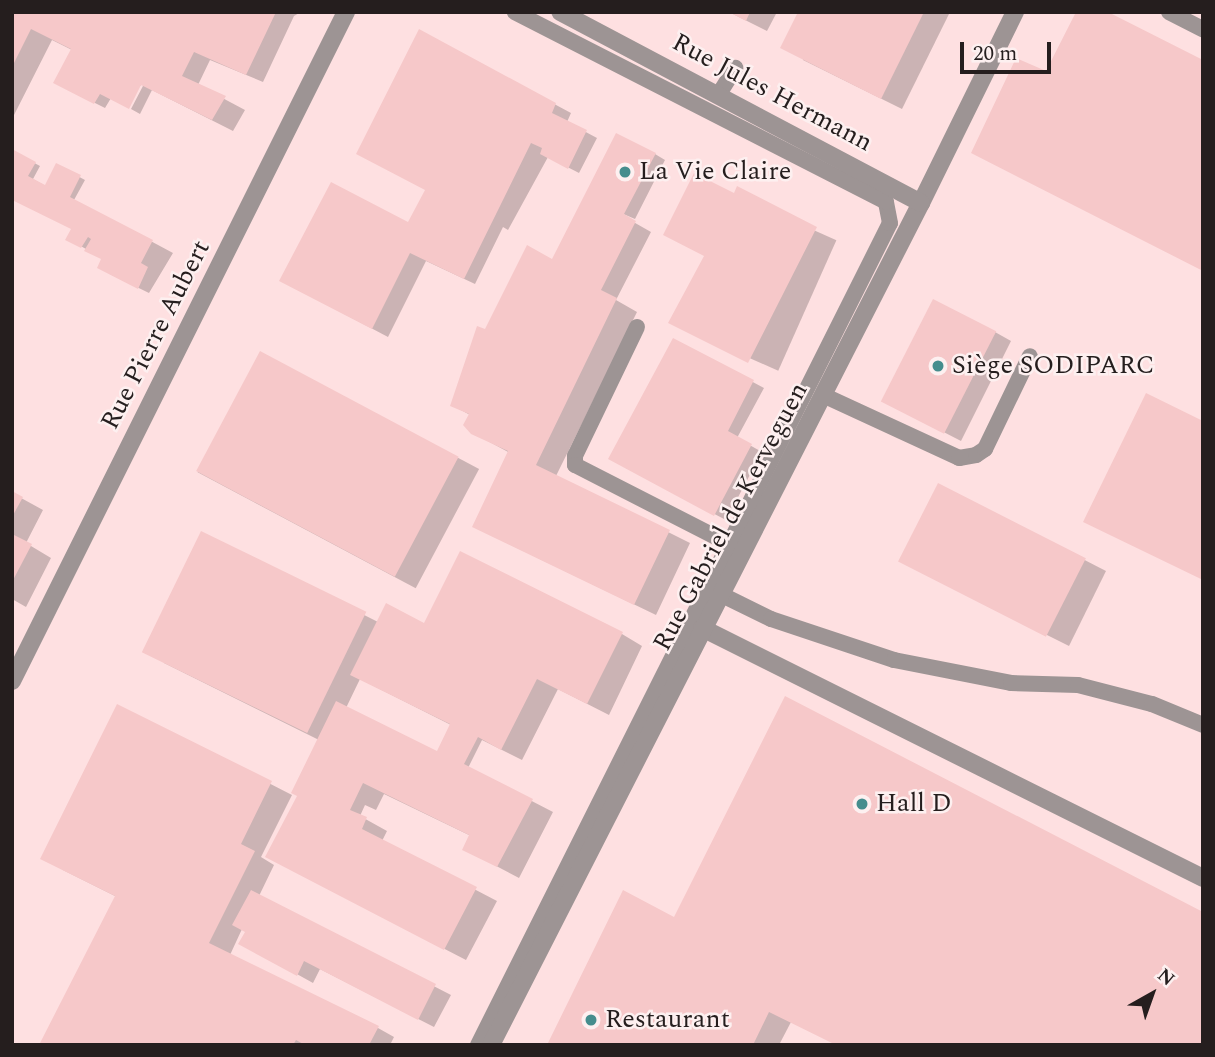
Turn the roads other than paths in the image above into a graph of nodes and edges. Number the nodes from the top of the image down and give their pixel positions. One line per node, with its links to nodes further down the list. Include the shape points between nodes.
1 (346, 12): 16 (street, Rue Pierre Aubert)
2 (515, 12): 13 (lane, via 886,202 890,223)
3 (560, 12): 8 (street, Rue Jules Hermann)
4 (1015, 12): 9 (street, Rue Gabriel de Kerveguen)
5 (1169, 12): 6 (lane)
6 (1203, 29)
7 (735, 68): 8 (lane)
8 (719, 94): 9 (street, Rue Jules Hermann)
9 (921, 203): 12 (street, Rue Gabriel de Kerveguen)
10 (637, 327): 13 (lane, via 575,456 575,465 579,471)
11 (1030, 356): 12 (lane, via 985,449 976,455 959,458)
12 (825, 396): 13 (street, Rue Gabriel de Kerveguen)
13 (736, 547): 14 (street, Rue Gabriel de Kerveguen); 19 (lane)
14 (720, 594): 15 (street, Rue Gabriel de Kerveguen); 17 (lane, via 771,619 894,660 1011,683 1078,685 1152,704)
15 (702, 628): 18 (street); 20 (street, Rue Gabriel de Kerveguen)
16 (12, 681)
17 (1203, 725)
18 (1203, 878)
19 (478, 1045)
20 (491, 1045)

